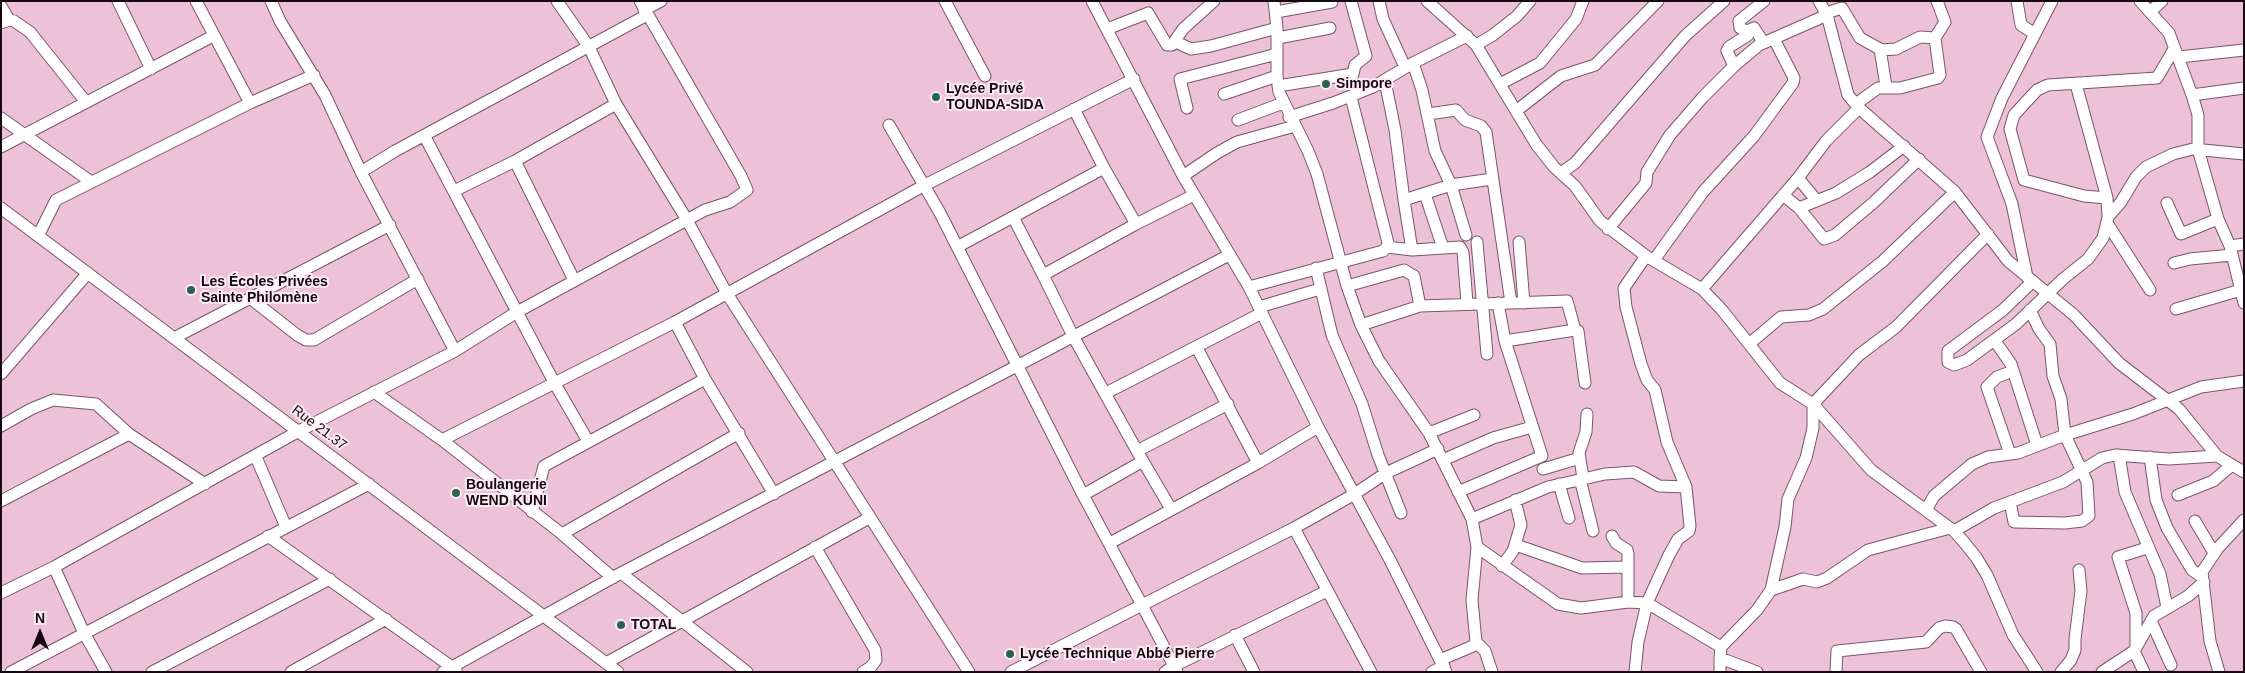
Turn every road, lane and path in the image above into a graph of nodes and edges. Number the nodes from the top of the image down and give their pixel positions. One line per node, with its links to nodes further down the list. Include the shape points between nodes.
1 (118, 1): 49 (street)
2 (196, 1): 36 (street)
3 (270, 1): 50 (street)
4 (557, 1): 42 (street)
5 (660, 1): 27 (street)
6 (1092, 1): 32 (street)
7 (1214, 1): 25 (street)
8 (1351, 1): 53 (street, via 1366,56 1355,66 1352,74)
9 (1379, 1): 47 (street, via 1383,19)
10 (1427, 1): 37 (street)
11 (1530, 1): 41 (street, via 1517,16)
12 (1583, 1): 55 (street, via 1576,19 1540,63)
13 (1658, 1): 69 (street, via 1594,66 1561,76)
14 (1724, 1): 85 (street, via 1685,36 1575,163)
15 (1764, 1): 33 (street, via 1739,21 1740,28)
16 (1819, 1): 29 (street)
17 (1937, 1): 38 (street, via 1946,22)
18 (2017, 1): 35 (street, via 2021,25)
19 (2052, 1): 35 (street)
20 (2140, 1): 28 (street)
21 (2162, 1): 28 (street)
22 (1332, 2): 26 (street)
23 (950, 3): 51 (street)
24 (1, 6): 30 (street)
25 (1202, 6): 40 (street)
26 (1275, 7): 34 (street)
27 (643, 9): 42 (street); 105 (street, via 747,190 730,202)
28 (2150, 12): 45 (street, via 2166,28)
29 (1826, 14): 39 (street); 43 (street, via 1842,8 1860,38); 66 (street, via 1848,95)
30 (5, 21): 62 (street, via 30,32)
31 (1330, 28): 34 (street)
32 (1107, 29): 40 (street, via 1146,13 1168,45); 52 (street)
33 (1747, 30): 39 (street, via 1754,28); 48 (street, via 1748,35 1727,51)
34 (1278, 33): 40 (street, via 1191,49); 46 (street)
35 (2035, 34): 129 (street, via 2002,98 1987,137 2012,204)
36 (213, 36): 49 (street); 64 (street)
37 (1467, 36): 41 (street); 47 (street)
38 (1935, 38): 43 (street, via 1920,37 1896,49); 57 (street, via 1938,78 1900,88)
39 (1769, 41): 48 (street, via 1754,48); 122 (street, via 1794,78 1793,83 1754,136)
40 (1176, 42)
41 (1476, 45): 55 (street)
42 (589, 47): 65 (street); 76 (street)
43 (1880, 50): 57 (street)
44 (2244, 50): 45 (street)
45 (2176, 53): 56 (street, via 2157,78); 60 (street)
46 (1277, 54): 53 (street); 67 (street, via 1180,79)
47 (1409, 65): 54 (street); 70 (street)
48 (1734, 66): 109 (street, via 1670,135 1647,172 1646,183)
49 (151, 69): 62 (street)
50 (314, 75): 64 (street); 84 (street)
51 (985, 76)
52 (1134, 79): 68 (street); 86 (street)
53 (1277, 81): 59 (street); 63 (street)
54 (1385, 81): 61 (street); 98 (street)
55 (1500, 84): 69 (street)
56 (2076, 84): 97 (street); 97 (street, via 2042,87 2014,115 2010,129 2022,176 2028,182 2084,196)
57 (1886, 86): 66 (street, via 1878,88)
58 (2244, 88): 60 (street)
59 (1224, 94)
60 (2192, 95): 79 (street, via 2198,115)
61 (1350, 96): 73 (street); 117 (street)
62 (86, 102): 75 (street)
63 (1283, 102): 72 (street); 73 (street)
64 (250, 103): 89 (street)
65 (616, 104): 82 (street); 105 (street)
66 (1857, 106): 77 (street); 87 (street)
67 (1186, 108)
68 (1074, 109): 83 (street); 90 (street)
69 (1516, 111): 85 (street, via 1548,160)
70 (1428, 114): 88 (street, via 1453,109 1465,120 1484,128); 91 (street, via 1435,152)
71 (1, 118): 75 (street)
72 (1238, 120)
73 (1292, 121): 86 (street, via 1217,152); 123 (street, via 1317,174)
74 (889, 125): 90 (street)
75 (23, 135): 78 (street); 89 (street)
76 (425, 136): 84 (street); 92 (street)
77 (1904, 146): 81 (street); 99 (street, via 1870,172)
78 (1, 147)
79 (2198, 149): 80 (street); 104 (street); 106 (street, via 2173,154 2146,167)
80 (2244, 154)
81 (1919, 159): 93 (street); 101 (street, via 1873,204 1824,239)
82 (515, 161): 92 (street); 130 (street)
83 (1104, 168): 103 (street); 107 (street)
84 (361, 172): 108 (street)
85 (1561, 173): 109 (street)
86 (1183, 176): 95 (street)
87 (1798, 178): 96 (street); 99 (street)
88 (1492, 179): 91 (street); 142 (street)
89 (90, 181): 112 (street, via 56,200)
90 (925, 185): 116 (street); 137 (street)
91 (1451, 185): 94 (street); 111 (street)
92 (454, 191): 150 (street)
93 (1955, 192): 110 (street); 158 (street, via 1883,261 1823,309 1809,315 1781,317)
94 (1425, 194): 98 (street); 118 (street)
95 (1194, 195): 107 (street); 121 (street)
96 (1783, 195): 101 (street); 134 (street)
97 (2107, 198): 106 (street)
98 (1404, 200): 119 (street)
99 (1817, 201): 101 (street)
100 (2167, 203): 104 (street, via 2180,234)
101 (1799, 208)
102 (3, 214): 112 (street, Rue 21.37)
103 (1013, 217): 116 (street); 127 (street)
104 (2218, 218): 120 (street)
105 (687, 220): 130 (street); 137 (street)
106 (2108, 220): 135 (street); 138 (street, via 2103,238 2094,252)
107 (1136, 224): 127 (street)
108 (390, 225): 128 (street); 139 (street)
109 (1608, 229): 122 (street)
110 (1988, 234): 129 (street, via 2008,261); 173 (street, via 1896,327 1859,355)
111 (1466, 235)
112 (38, 236): 126 (street, Rue 21.37)
113 (1478, 242): 140 (street)
114 (1519, 242): 143 (street)
115 (2244, 244): 120 (street)
116 (957, 247): 162 (street)
117 (1387, 247): 119 (street); 123 (street, via 1383,251)
118 (1443, 248): 119 (street); 145 (street, via 1462,249)
119 (1412, 250)
120 (2231, 251): 124 (street); 136 (street)
121 (1229, 255): 132 (street); 154 (street)
122 (1650, 258): 134 (street); 207 (street, via 1624,288 1625,301 1641,364 1655,390 1667,442)
123 (1341, 261): 125 (street); 131 (street)
124 (2174, 263)
125 (1316, 268): 132 (street); 133 (street)
126 (88, 273): 155 (street, Rue 21.37); 164 (street)
127 (1043, 275): 154 (street)
128 (418, 279): 139 (street, via 314,340 296,335); 160 (street)
129 (2030, 279): 138 (street); 157 (street, via 2003,310 1948,351 1946,358 1951,364 1960,364)
130 (574, 280): 150 (street)
131 (1347, 286): 146 (street, via 1404,270 1414,276); 152 (street)
132 (1249, 287): 148 (street)
133 (1320, 289): 148 (street); 202 (street, via 1332,336 1365,411)
134 (1702, 289): 158 (street)
135 (2150, 290)
136 (2241, 290): 144 (street); 147 (street)
137 (726, 292): 151 (street); 196 (street)
138 (2048, 294): 149 (street); 171 (street, via 2080,321 2119,363)
139 (250, 298): 155 (street)
140 (1482, 303): 141 (street); 145 (street); 161 (street)
141 (1498, 303): 142 (street); 156 (street)
142 (1511, 303): 143 (street)
143 (1524, 303): 153 (street, via 1567,301)
144 (2244, 303)
145 (1467, 304): 146 (street)
146 (1420, 306): 152 (street)
147 (2176, 309)
148 (1260, 310): 159 (street); 177 (street)
149 (2030, 310): 157 (street); 183 (street, via 2050,344)
150 (517, 312): 160 (street); 168 (street)
151 (676, 322): 165 (street); 168 (street)
152 (1361, 325): 181 (street, via 1379,361)
153 (1575, 330): 156 (street); 167 (street, via 1579,335)
154 (1072, 336): 162 (street); 170 (street)
155 (174, 338): 179 (street, Rue 21.37)
156 (1505, 341): 178 (street)
157 (1995, 341): 163 (street)
158 (1749, 344): 173 (street, via 1780,383)
159 (1197, 348): 170 (street); 172 (street)
160 (455, 351): 169 (street)
161 (1487, 354)
162 (1017, 367): 196 (street); 210 (street)
163 (2014, 371): 186 (street); 188 (street, via 1997,377 1988,387)
164 (1, 374)
165 (705, 379): 180 (street); 185 (street)
166 (2244, 381): 171 (street, via 2200,388)
167 (1585, 383)
168 (555, 384): 184 (street); 185 (street)
169 (374, 392): 179 (street); 184 (street)
170 (1106, 393): 191 (street)
171 (2168, 400): 183 (street); 192 (street)
172 (1228, 404): 191 (street); 197 (street)
173 (1813, 404): 217 (street, via 1871,470); 245 (street, via 1813,428 1806,458 1788,499)
174 (1587, 414): 194 (street)
175 (1474, 415): 181 (street)
176 (1, 426): 182 (street, via 54,400 96,404)
177 (1318, 427): 197 (street); 211 (street)
178 (1532, 427): 195 (street, via 1493,438); 208 (street, via 1542,456)
179 (299, 431): 190 (street); 205 (street, Rue 21.37)
180 (739, 433): 209 (street); 229 (street)
181 (1429, 433): 187 (street)
182 (129, 434): 204 (street); 214 (street)
183 (2065, 435): 186 (street); 200 (street)
184 (442, 440): 218 (street)
185 (588, 441): 218 (street, via 544,466)
186 (2037, 445): 188 (street)
187 (1438, 449): 195 (street); 202 (street)
188 (2010, 454): 217 (street, via 1988,457 1972,464 1934,496)
189 (2119, 455): 193 (street); 200 (street, via 2102,458); 236 (street, via 2122,481)
190 (256, 456): 204 (street); 225 (street)
191 (1140, 456): 210 (street); 216 (street)
192 (2217, 456): 193 (street); 198 (street)
193 (2150, 457): 243 (street, via 2156,500 2167,528 2192,570)
194 (1580, 458): 199 (street); 203 (street)
195 (1443, 460): 208 (street)
196 (835, 463): 209 (street); 220 (street)
197 (1258, 463): 216 (street)
198 (2232, 465): 201 (street); 212 (street, via 2213,481)
199 (1543, 469)
200 (2082, 470): 215 (street, via 2063,482); 215 (street, via 2089,491 2088,519 2065,523 2014,522)
201 (2244, 472)
202 (1386, 473): 211 (street); 219 (street)
203 (1581, 478): 206 (street); 207 (street, via 1634,472 1659,486); 228 (street)
204 (205, 484): 239 (street)
205 (369, 484): 225 (street); 252 (street, Rue 21.37)
206 (1559, 484): 213 (street); 221 (street)
207 (1686, 487): 249 (street, via 1690,529 1678,539 1669,554)
208 (1458, 492): 222 (street)
209 (774, 494): 242 (street)
210 (1083, 495): 232 (street)
211 (1353, 495): 226 (street); 263 (street)
212 (2178, 495)
213 (1515, 500): 222 (street); 233 (street, via 1521,525)
214 (1, 501)
215 (2010, 502): 227 (street)
216 (1170, 509): 232 (street)
217 (1926, 510): 227 (street)
218 (532, 512): 229 (street)
219 (1401, 513)
220 (869, 518): 234 (street); 273 (street)
221 (1569, 518)
222 (1472, 519): 235 (street)
223 (2244, 520): 237 (street)
224 (2194, 521): 237 (street)
225 (286, 527): 230 (street)
226 (1294, 528): 246 (street); 250 (street)
227 (1952, 530): 245 (street, via 1868,550 1827,578 1817,582 1802,578); 284 (street, via 1976,557 2013,635)
228 (1593, 531)
229 (562, 534): 242 (street)
230 (268, 536): 244 (street); 256 (street)
231 (1612, 536): 240 (street, via 1627,550)
232 (1110, 543): 250 (street)
233 (1516, 545): 238 (street); 240 (street, via 1582,568)
234 (816, 547): 254 (street); 272 (street, via 875,650 876,660)
235 (1477, 547): 238 (street); 258 (street, via 1472,600)
236 (2147, 548): 251 (street, via 2163,583); 259 (street, via 2118,557 2136,613)
237 (2214, 553): 243 (street, via 2203,567)
238 (1502, 566): 248 (street, via 1566,607)
239 (54, 567): 247 (street); 256 (street)
240 (1628, 567): 248 (street)
241 (2079, 570): 285 (street, via 2081,591 2075,650)
242 (617, 576): 252 (street); 254 (street)
243 (2203, 579): 251 (street, via 2188,596); 288 (street, via 2210,641)
244 (330, 580): 253 (street); 268 (street)
245 (1771, 590): 260 (street)
246 (1327, 591): 257 (street); 276 (street)
247 (1, 593)
248 (1628, 602): 249 (street)
249 (1647, 603): 260 (street); 279 (street)
250 (1142, 605): 265 (street); 274 (street)
251 (2167, 607): 255 (street)
252 (544, 617): 261 (street, Rue 21.37); 264 (street)
253 (386, 619): 264 (street); 269 (street)
254 (681, 621): 261 (street); 271 (street)
255 (2151, 621): 259 (street); 262 (street)
256 (84, 633): 266 (street); 267 (street)
257 (1235, 635): 265 (street); 275 (street)
258 (1476, 642): 263 (street); 278 (street, via 1485,651)
259 (2135, 648): 286 (street); 287 (street)
260 (1721, 652): 280 (street); 281 (street)
261 (606, 662): 270 (street, Rue 21.37)
262 (2171, 665)
263 (1443, 666): 277 (street)
264 (451, 670)
265 (1172, 670)
266 (12, 672)
267 (106, 672)
268 (152, 672)
269 (291, 672)
270 (618, 672)
271 (747, 672)
272 (863, 672)
273 (969, 672)
274 (1011, 672)
275 (1254, 672)
276 (1371, 672)
277 (1432, 672)
278 (1492, 672)
279 (1635, 672)
280 (1720, 672)
281 (1757, 672)
282 (1836, 672): 283 (street, via 1837,651 1926,642 1939,628 1953,626)
283 (1981, 672)
284 (2037, 672)
285 (2061, 672)
286 (2102, 672)
287 (2144, 672)
288 (2219, 672)

